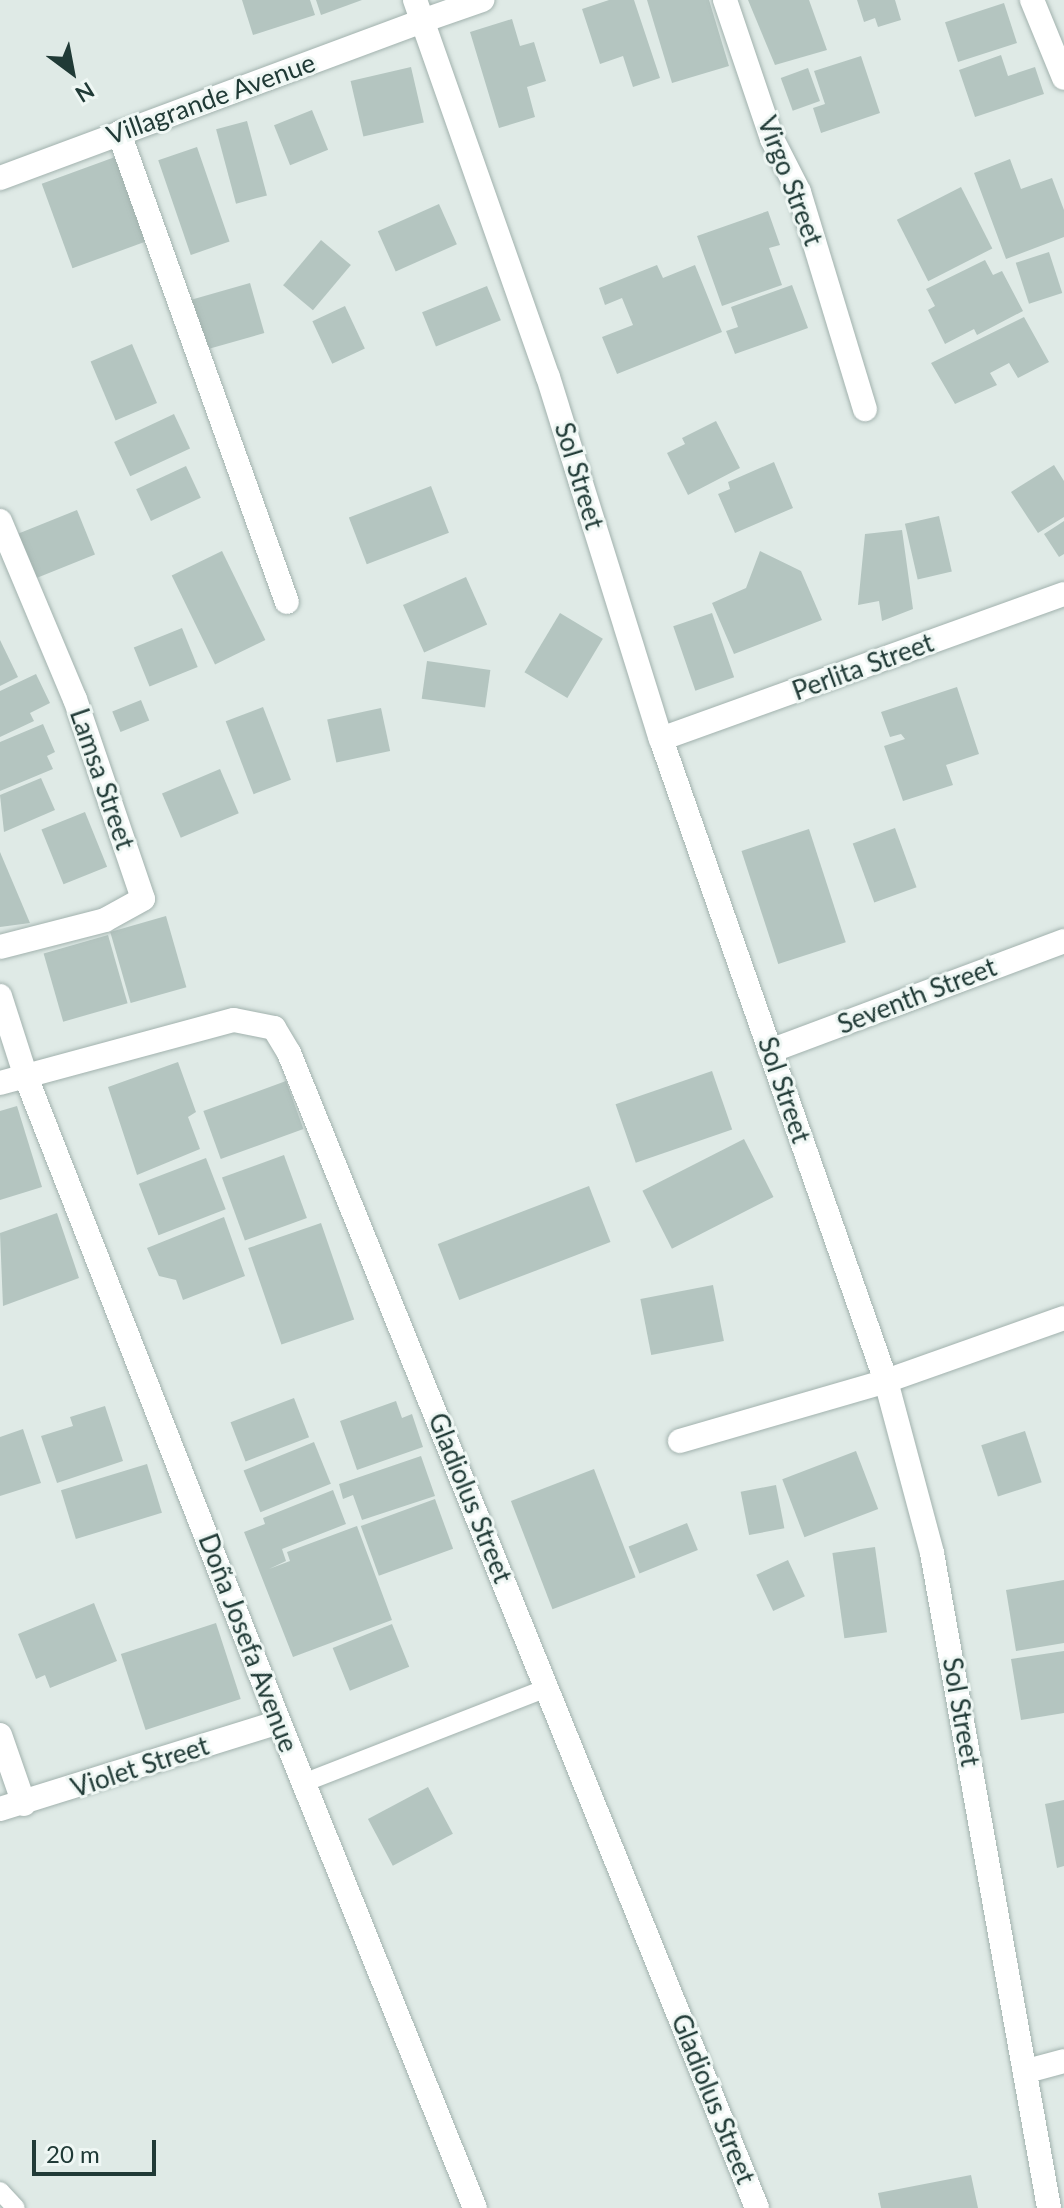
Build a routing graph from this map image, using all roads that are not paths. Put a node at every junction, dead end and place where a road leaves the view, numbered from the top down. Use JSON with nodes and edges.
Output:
{"nodes":[{"id":1,"x":482,"y":0,"type":"edge"},
{"id":2,"x":725,"y":0,"type":"edge"},
{"id":3,"x":1032,"y":0,"type":"edge"},
{"id":4,"x":418,"y":11,"type":"edge"},
{"id":5,"x":1064,"y":78,"type":"edge"},
{"id":6,"x":119,"y":133,"type":"junction"},
{"id":7,"x":0,"y":178,"type":"edge"},
{"id":8,"x":865,"y":409,"type":"dead end"},
{"id":9,"x":0,"y":521,"type":"edge"},
{"id":10,"x":1064,"y":594,"type":"edge"},
{"id":11,"x":287,"y":602,"type":"dead end"},
{"id":12,"x":661,"y":739,"type":"junction"},
{"id":13,"x":1064,"y":941,"type":"edge"},
{"id":14,"x":0,"y":947,"type":"edge"},
{"id":15,"x":0,"y":996,"type":"edge"},
{"id":16,"x":770,"y":1051,"type":"junction"},
{"id":17,"x":26,"y":1077,"type":"junction"},
{"id":18,"x":0,"y":1083,"type":"edge"},
{"id":19,"x":1064,"y":1318,"type":"edge"},
{"id":20,"x":886,"y":1381,"type":"junction"},
{"id":21,"x":680,"y":1441,"type":"dead end"},
{"id":22,"x":547,"y":1688,"type":"junction"},
{"id":23,"x":279,"y":1722,"type":"junction"},
{"id":24,"x":0,"y":1735,"type":"edge"},
{"id":25,"x":303,"y":1783,"type":"junction"},
{"id":26,"x":12,"y":1807,"type":"edge"},
{"id":27,"x":1064,"y":2061,"type":"edge"},
{"id":28,"x":1027,"y":2071,"type":"junction"},
{"id":29,"x":0,"y":2191,"type":"edge"},
{"id":30,"x":16,"y":2208,"type":"edge"},
{"id":31,"x":475,"y":2208,"type":"edge"},
{"id":32,"x":757,"y":2208,"type":"edge"},
{"id":33,"x":1049,"y":2208,"type":"edge"}],
"edges":[{"from":1,"to":4,"type":"street","name":"Villagrande Avenue"},
{"from":2,"to":8,"type":"street","name":"Virgo Street"},
{"from":3,"to":5,"type":"street"},
{"from":4,"to":6,"type":"street","name":"Villagrande Avenue"},
{"from":4,"to":12,"type":"street","name":"Sol Street"},
{"from":6,"to":7,"type":"street","name":"Villagrande Avenue"},
{"from":6,"to":11,"type":"street"},
{"from":9,"to":14,"type":"street","name":"Lamsa Street"},
{"from":10,"to":12,"type":"street","name":"Perlita Street"},
{"from":12,"to":16,"type":"street","name":"Sol Street"},
{"from":13,"to":16,"type":"street","name":"Seventh Street"},
{"from":15,"to":17,"type":"street","name":"Doña Josefa Avenue"},
{"from":16,"to":20,"type":"street","name":"Sol Street"},
{"from":17,"to":18,"type":"street"},
{"from":17,"to":22,"type":"street","name":"Gladiolus Street"},
{"from":17,"to":23,"type":"street","name":"Doña Josefa Avenue"},
{"from":19,"to":20,"type":"street"},
{"from":20,"to":21,"type":"street"},
{"from":20,"to":28,"type":"street","name":"Sol Street"},
{"from":22,"to":25,"type":"lane"},
{"from":22,"to":32,"type":"street","name":"Gladiolus Street"},
{"from":23,"to":25,"type":"street","name":"Doña Josefa Avenue"},
{"from":23,"to":26,"type":"street","name":"Violet Street"},
{"from":24,"to":26,"type":"street"},
{"from":25,"to":31,"type":"street","name":"Doña Josefa Avenue"},
{"from":27,"to":28,"type":"street"},
{"from":28,"to":33,"type":"street","name":"Sol Street"},
{"from":29,"to":30,"type":"lane"}]}
